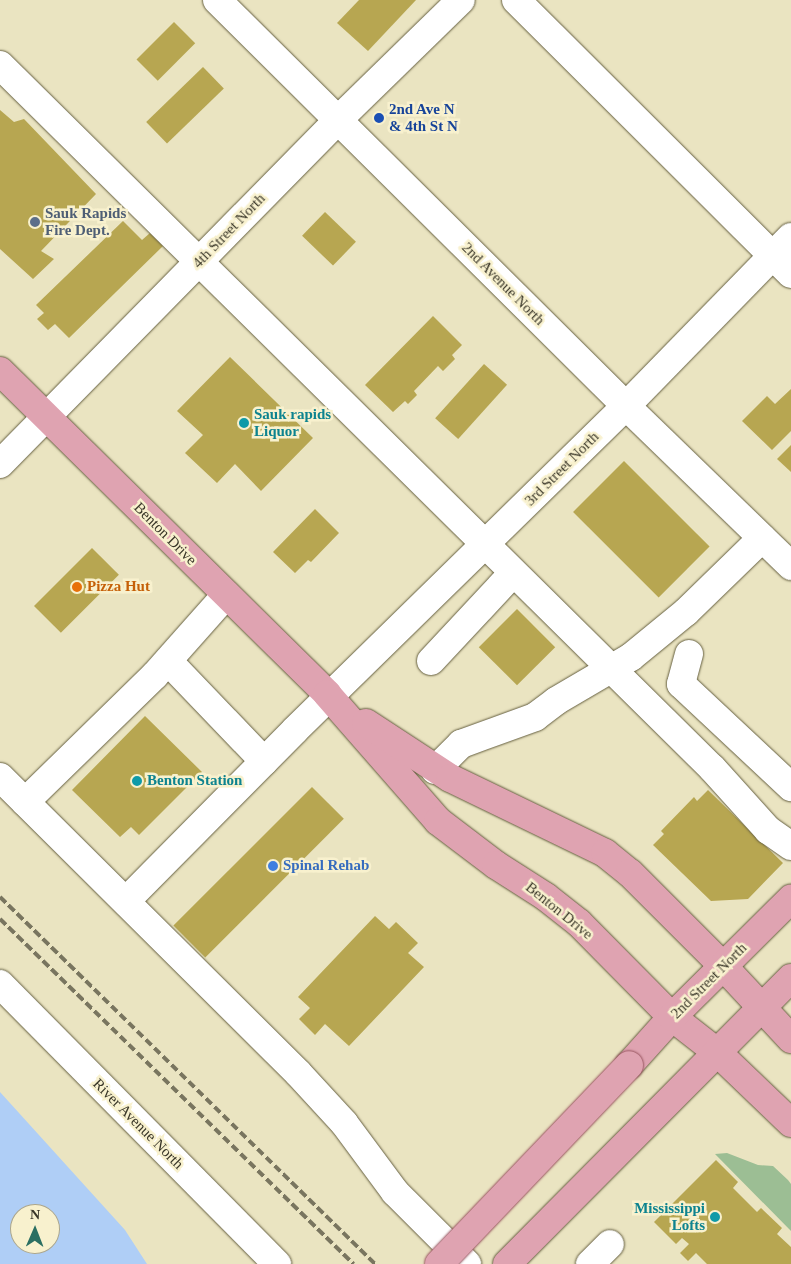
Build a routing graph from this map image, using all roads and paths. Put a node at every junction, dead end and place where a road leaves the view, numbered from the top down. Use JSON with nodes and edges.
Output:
{"nodes":[{"id":1,"x":217,"y":0,"type":"edge"},
{"id":2,"x":461,"y":0,"type":"edge"},
{"id":3,"x":516,"y":0,"type":"edge"},
{"id":4,"x":0,"y":65,"type":"edge"},
{"id":5,"x":339,"y":119,"type":"junction"},
{"id":6,"x":785,"y":255,"type":"edge"},
{"id":7,"x":199,"y":263,"type":"junction"},
{"id":8,"x":0,"y":371,"type":"edge"},
{"id":9,"x":626,"y":406,"type":"junction"},
{"id":10,"x":47,"y":417,"type":"junction"},
{"id":11,"x":0,"y":464,"type":"edge"},
{"id":12,"x":762,"y":538,"type":"junction"},
{"id":13,"x":485,"y":545,"type":"junction"},
{"id":14,"x":791,"y":566,"type":"edge"},
{"id":15,"x":513,"y":572,"type":"junction"},
{"id":16,"x":226,"y":595,"type":"junction"},
{"id":17,"x":689,"y":654,"type":"dead end"},
{"id":18,"x":168,"y":661,"type":"junction"},
{"id":19,"x":431,"y":661,"type":"dead end"},
{"id":20,"x":610,"y":668,"type":"junction"},
{"id":21,"x":330,"y":698,"type":"junction"},
{"id":22,"x":264,"y":761,"type":"junction"},
{"id":23,"x":435,"y":770,"type":"junction"},
{"id":24,"x":0,"y":777,"type":"edge"},
{"id":25,"x":791,"y":787,"type":"edge"},
{"id":26,"x":25,"y":802,"type":"junction"},
{"id":27,"x":791,"y":846,"type":"edge"},
{"id":28,"x":791,"y":899,"type":"edge"},
{"id":29,"x":126,"y":902,"type":"junction"},
{"id":30,"x":723,"y":966,"type":"junction"},
{"id":31,"x":791,"y":978,"type":"edge"},
{"id":32,"x":0,"y":984,"type":"edge"},
{"id":33,"x":761,"y":1008,"type":"junction"},
{"id":34,"x":672,"y":1017,"type":"junction"},
{"id":35,"x":791,"y":1039,"type":"edge"},
{"id":36,"x":718,"y":1053,"type":"junction"},
{"id":37,"x":791,"y":1123,"type":"edge"},
{"id":38,"x":610,"y":1244,"type":"dead end"},
{"id":39,"x":277,"y":1264,"type":"edge"},
{"id":40,"x":439,"y":1264,"type":"edge"},
{"id":41,"x":466,"y":1264,"type":"edge"},
{"id":42,"x":507,"y":1264,"type":"edge"},
{"id":43,"x":590,"y":1264,"type":"edge"}],
"edges":[{"from":1,"to":5,"type":"street","name":"2nd Avenue North"},
{"from":2,"to":5,"type":"street","name":"4th Street North"},
{"from":3,"to":6,"type":"street"},
{"from":4,"to":7,"type":"street"},
{"from":5,"to":7,"type":"street","name":"4th Street North"},
{"from":5,"to":9,"type":"street","name":"2nd Avenue North"},
{"from":6,"to":9,"type":"street","name":"3rd Street North"},
{"from":7,"to":10,"type":"street","name":"4th Street North"},
{"from":7,"to":13,"type":"street"},
{"from":8,"to":10,"type":"main road","name":"Benton Drive"},
{"from":9,"to":12,"type":"street","name":"2nd Avenue North"},
{"from":9,"to":13,"type":"street","name":"3rd Street North"},
{"from":10,"to":11,"type":"street","name":"4th Street North"},
{"from":10,"to":16,"type":"main road","name":"Benton Drive"},
{"from":12,"to":14,"type":"street","name":"2nd Avenue North"},
{"from":12,"to":20,"type":"street"},
{"from":13,"to":15,"type":"street"},
{"from":13,"to":21,"type":"street","name":"3rd Street North"},
{"from":15,"to":19,"type":"street"},
{"from":15,"to":20,"type":"street"},
{"from":16,"to":18,"type":"street"},
{"from":16,"to":21,"type":"main road","name":"Benton Drive"},
{"from":17,"to":25,"type":"street"},
{"from":18,"to":22,"type":"street"},
{"from":18,"to":26,"type":"street"},
{"from":20,"to":23,"type":"street"},
{"from":20,"to":27,"type":"street"},
{"from":21,"to":22,"type":"street","name":"3rd Street North"},
{"from":21,"to":23,"type":"main road","name":"Benton Drive"},
{"from":21,"to":34,"type":"main road","name":"Benton Drive"},
{"from":22,"to":29,"type":"street","name":"3rd Street North"},
{"from":23,"to":30,"type":"main road","name":"Benton Drive"},
{"from":24,"to":26,"type":"street"},
{"from":26,"to":29,"type":"street"},
{"from":28,"to":30,"type":"main road","name":"2nd Street North"},
{"from":29,"to":41,"type":"street"},
{"from":30,"to":33,"type":"main road","name":"Benton Drive"},
{"from":30,"to":34,"type":"main road","name":"2nd Street North"},
{"from":31,"to":33,"type":"main road"},
{"from":32,"to":39,"type":"street","name":"River Avenue North"},
{"from":33,"to":35,"type":"main road","name":"Benton Drive"},
{"from":33,"to":36,"type":"main road"},
{"from":34,"to":36,"type":"main road","name":"Benton Drive"},
{"from":34,"to":40,"type":"main road","name":"2nd Street North","bridge":true},
{"from":36,"to":37,"type":"main road","name":"Benton Drive"},
{"from":36,"to":42,"type":"main road"},
{"from":38,"to":43,"type":"street"}]}
